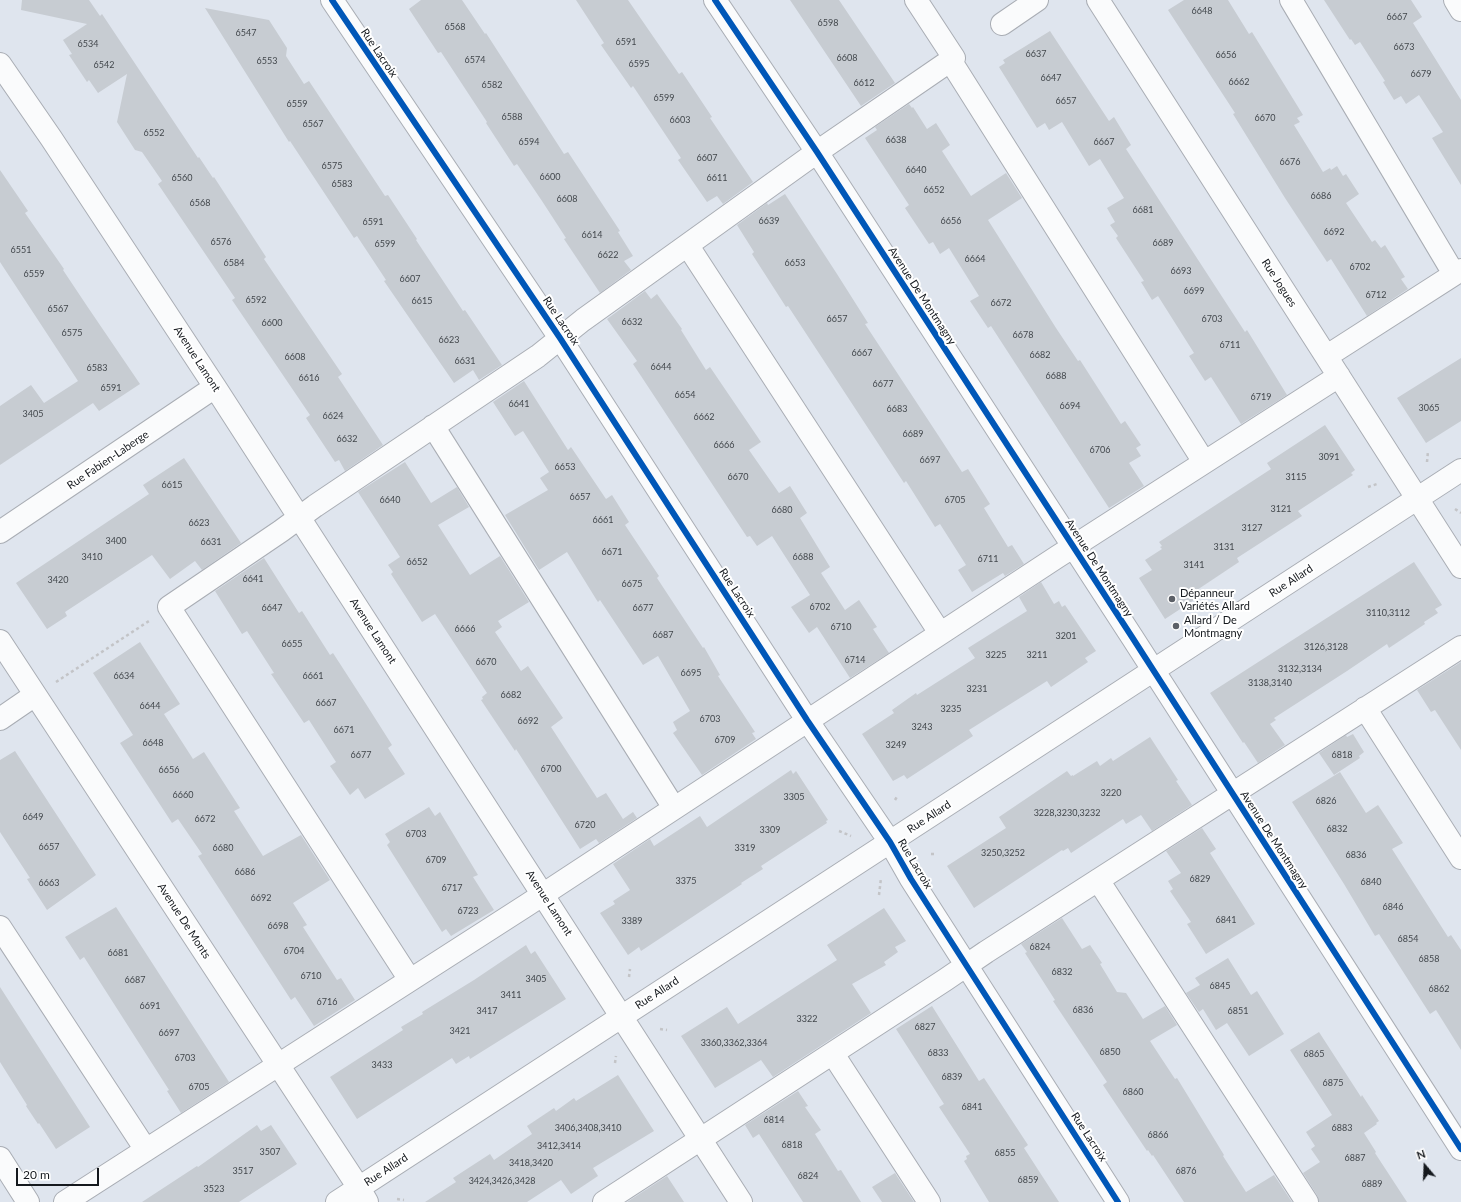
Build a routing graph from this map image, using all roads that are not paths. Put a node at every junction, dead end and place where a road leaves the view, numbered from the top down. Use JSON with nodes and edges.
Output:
{"nodes":[{"id":1,"x":332,"y":0,"type":"edge"},
{"id":2,"x":715,"y":0,"type":"edge"},
{"id":3,"x":916,"y":0,"type":"edge"},
{"id":4,"x":1037,"y":0,"type":"edge"},
{"id":5,"x":1098,"y":0,"type":"edge"},
{"id":6,"x":1291,"y":0,"type":"edge"},
{"id":7,"x":1455,"y":0,"type":"edge"},
{"id":8,"x":1461,"y":10,"type":"edge"},
{"id":9,"x":1002,"y":24,"type":"dead end"},
{"id":10,"x":950,"y":60,"type":"junction"},
{"id":11,"x":0,"y":64,"type":"edge"},
{"id":12,"x":817,"y":152,"type":"junction"},
{"id":13,"x":688,"y":246,"type":"junction"},
{"id":14,"x":1458,"y":272,"type":"edge"},
{"id":15,"x":560,"y":338,"type":"junction"},
{"id":16,"x":1326,"y":356,"type":"junction"},
{"id":17,"x":1339,"y":376,"type":"junction"},
{"id":18,"x":215,"y":387,"type":"junction"},
{"id":19,"x":433,"y":426,"type":"junction"},
{"id":20,"x":1204,"y":462,"type":"junction"},
{"id":21,"x":1461,"y":470,"type":"edge"},
{"id":22,"x":1418,"y":498,"type":"junction"},
{"id":23,"x":300,"y":517,"type":"junction"},
{"id":24,"x":0,"y":532,"type":"edge"},
{"id":25,"x":1073,"y":547,"type":"junction"},
{"id":26,"x":1461,"y":567,"type":"edge"},
{"id":27,"x":940,"y":633,"type":"junction"},
{"id":28,"x":0,"y":641,"type":"edge"},
{"id":29,"x":1461,"y":647,"type":"edge"},
{"id":30,"x":1153,"y":670,"type":"junction"},
{"id":31,"x":35,"y":695,"type":"junction"},
{"id":32,"x":1365,"y":708,"type":"junction"},
{"id":33,"x":0,"y":719,"type":"edge"},
{"id":34,"x":807,"y":720,"type":"junction"},
{"id":35,"x":1232,"y":793,"type":"junction"},
{"id":36,"x":674,"y":808,"type":"junction"},
{"id":37,"x":890,"y":842,"type":"junction"},
{"id":38,"x":1461,"y":858,"type":"edge"},
{"id":39,"x":1098,"y":880,"type":"junction"},
{"id":40,"x":543,"y":894,"type":"junction"},
{"id":41,"x":0,"y":927,"type":"edge"},
{"id":42,"x":967,"y":965,"type":"junction"},
{"id":43,"x":410,"y":980,"type":"junction"},
{"id":44,"x":622,"y":1017,"type":"junction"},
{"id":45,"x":833,"y":1054,"type":"junction"},
{"id":46,"x":278,"y":1065,"type":"junction"},
{"id":47,"x":701,"y":1138,"type":"junction"},
{"id":48,"x":1461,"y":1149,"type":"edge"},
{"id":49,"x":146,"y":1150,"type":"junction"},
{"id":50,"x":0,"y":1158,"type":"edge"},
{"id":51,"x":363,"y":1195,"type":"edge"},
{"id":52,"x":28,"y":1202,"type":"edge"},
{"id":53,"x":65,"y":1202,"type":"edge"},
{"id":54,"x":337,"y":1202,"type":"edge"},
{"id":55,"x":604,"y":1202,"type":"edge"},
{"id":56,"x":741,"y":1202,"type":"edge"},
{"id":57,"x":929,"y":1202,"type":"edge"},
{"id":58,"x":1118,"y":1202,"type":"edge"},
{"id":59,"x":1307,"y":1202,"type":"edge"}],
"edges":[{"from":1,"to":15,"type":"street","name":"Rue Lacroix"},
{"from":2,"to":12,"type":"street","name":"Avenue De Montmagny"},
{"from":3,"to":10,"type":"street"},
{"from":4,"to":9,"type":"street"},
{"from":5,"to":16,"type":"street","name":"Rue Jogues"},
{"from":6,"to":14,"type":"street"},
{"from":7,"to":8,"type":"street"},
{"from":10,"to":12,"type":"street"},
{"from":10,"to":20,"type":"street"},
{"from":11,"to":18,"type":"street","name":"Avenue Lamont"},
{"from":12,"to":13,"type":"street"},
{"from":12,"to":25,"type":"street","name":"Avenue De Montmagny"},
{"from":13,"to":15,"type":"street"},
{"from":13,"to":27,"type":"street"},
{"from":14,"to":16,"type":"street"},
{"from":15,"to":19,"type":"street"},
{"from":15,"to":34,"type":"street","name":"Rue Lacroix"},
{"from":16,"to":17,"type":"street","name":"Rue Jogues"},
{"from":17,"to":20,"type":"street"},
{"from":17,"to":22,"type":"street","name":"Rue Jogues"},
{"from":18,"to":23,"type":"street","name":"Avenue Lamont"},
{"from":18,"to":24,"type":"street","name":"Rue Fabien-Laberge"},
{"from":19,"to":23,"type":"street"},
{"from":19,"to":36,"type":"street"},
{"from":20,"to":25,"type":"street"},
{"from":21,"to":22,"type":"street","name":"Rue Allard"},
{"from":22,"to":26,"type":"street","name":"Rue Jogues"},
{"from":22,"to":30,"type":"street","name":"Rue Allard"},
{"from":23,"to":40,"type":"street","name":"Avenue Lamont"},
{"from":23,"to":43,"type":"street"},
{"from":25,"to":27,"type":"street"},
{"from":25,"to":30,"type":"street","name":"Avenue De Montmagny"},
{"from":27,"to":34,"type":"street"},
{"from":28,"to":31,"type":"street","name":"Avenue De Monts"},
{"from":29,"to":32,"type":"street"},
{"from":30,"to":35,"type":"street","name":"Avenue De Montmagny"},
{"from":30,"to":37,"type":"street","name":"Rue Allard"},
{"from":31,"to":33,"type":"street"},
{"from":31,"to":46,"type":"street","name":"Avenue De Monts"},
{"from":32,"to":35,"type":"street"},
{"from":32,"to":38,"type":"street"},
{"from":34,"to":36,"type":"street"},
{"from":34,"to":37,"type":"street","name":"Rue Lacroix"},
{"from":35,"to":39,"type":"street"},
{"from":35,"to":48,"type":"street","name":"Avenue De Montmagny"},
{"from":36,"to":40,"type":"street"},
{"from":37,"to":42,"type":"street","name":"Rue Lacroix"},
{"from":37,"to":44,"type":"street","name":"Rue Allard"},
{"from":39,"to":42,"type":"street"},
{"from":39,"to":59,"type":"street"},
{"from":40,"to":43,"type":"street"},
{"from":40,"to":44,"type":"street","name":"Avenue Lamont"},
{"from":41,"to":49,"type":"street"},
{"from":42,"to":45,"type":"street"},
{"from":42,"to":58,"type":"street","name":"Rue Lacroix"},
{"from":43,"to":46,"type":"street"},
{"from":44,"to":47,"type":"street","name":"Avenue Lamont"},
{"from":44,"to":51,"type":"street","name":"Rue Allard"},
{"from":45,"to":47,"type":"street"},
{"from":45,"to":57,"type":"street"},
{"from":46,"to":49,"type":"street"},
{"from":46,"to":51,"type":"street","name":"Avenue De Monts"},
{"from":47,"to":55,"type":"street"},
{"from":47,"to":56,"type":"street","name":"Avenue Lamont"},
{"from":49,"to":53,"type":"street"},
{"from":50,"to":52,"type":"street"},
{"from":51,"to":54,"type":"street","name":"Rue Allard"}]}
